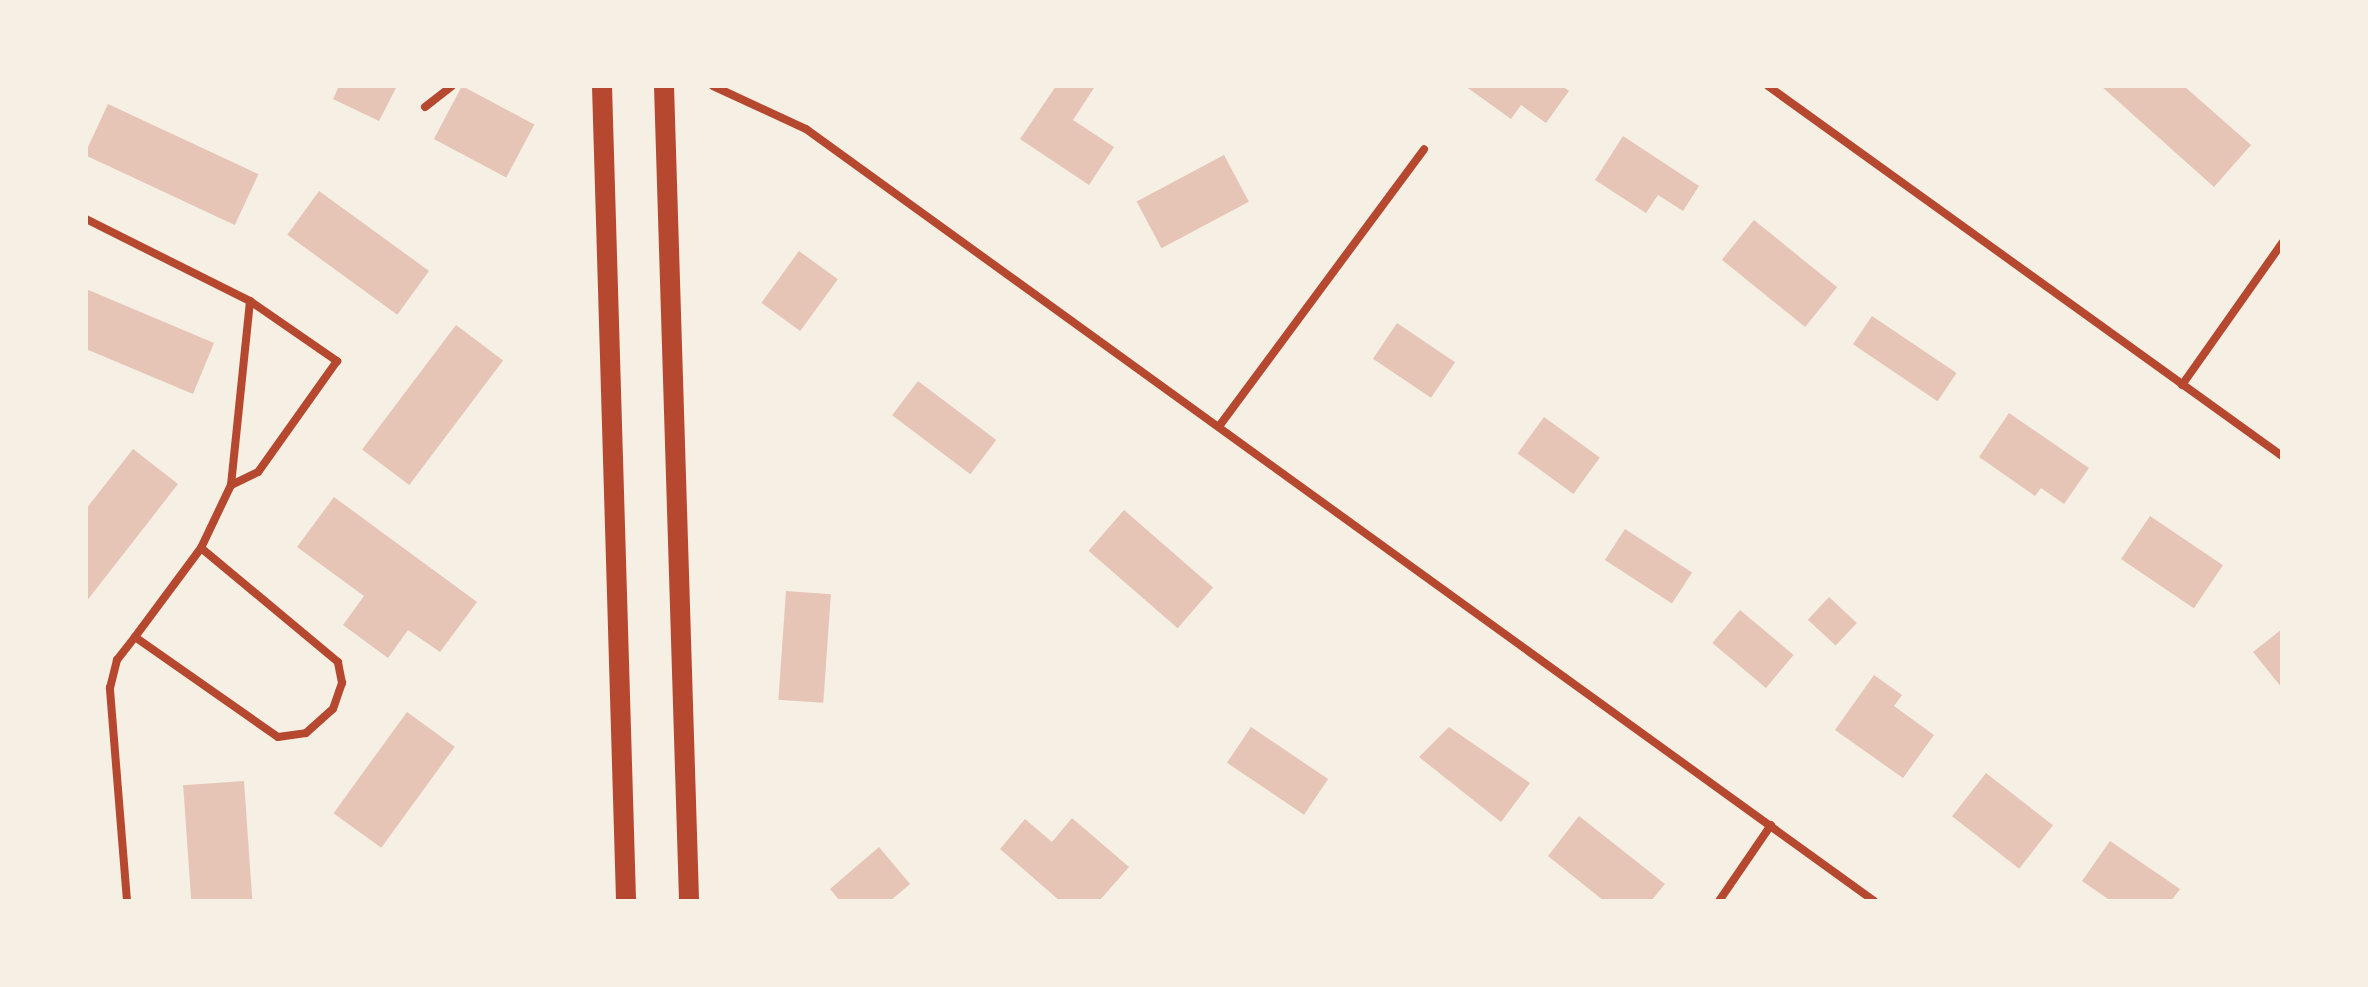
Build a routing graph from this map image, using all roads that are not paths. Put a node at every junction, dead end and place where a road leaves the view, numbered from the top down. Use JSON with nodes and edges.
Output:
{"nodes":[{"id":1,"x":452,"y":86,"type":"edge"},
{"id":2,"x":602,"y":86,"type":"edge"},
{"id":3,"x":664,"y":86,"type":"edge"},
{"id":4,"x":713,"y":86,"type":"edge"},
{"id":5,"x":1768,"y":86,"type":"edge"},
{"id":6,"x":425,"y":107,"type":"dead end"},
{"id":7,"x":1424,"y":149,"type":"dead end"},
{"id":8,"x":86,"y":219,"type":"edge"},
{"id":9,"x":2282,"y":243,"type":"edge"},
{"id":10,"x":250,"y":301,"type":"junction"},
{"id":11,"x":2182,"y":385,"type":"junction"},
{"id":12,"x":1220,"y":425,"type":"junction"},
{"id":13,"x":2282,"y":456,"type":"edge"},
{"id":14,"x":231,"y":485,"type":"junction"},
{"id":15,"x":201,"y":548,"type":"junction"},
{"id":16,"x":135,"y":637,"type":"junction"},
{"id":17,"x":1771,"y":825,"type":"junction"},
{"id":18,"x":127,"y":901,"type":"edge"},
{"id":19,"x":626,"y":901,"type":"edge"},
{"id":20,"x":689,"y":901,"type":"edge"},
{"id":21,"x":1719,"y":901,"type":"edge"},
{"id":22,"x":1874,"y":901,"type":"edge"}],
"edges":[{"from":1,"to":6,"type":"street"},
{"from":2,"to":19,"type":"main road"},
{"from":3,"to":20,"type":"main road"},
{"from":4,"to":12,"type":"street"},
{"from":5,"to":11,"type":"street"},
{"from":7,"to":12,"type":"street"},
{"from":8,"to":10,"type":"street"},
{"from":9,"to":11,"type":"street"},
{"from":10,"to":14,"type":"street"},
{"from":10,"to":14,"type":"street"},
{"from":11,"to":13,"type":"street"},
{"from":12,"to":17,"type":"street"},
{"from":14,"to":15,"type":"street"},
{"from":15,"to":16,"type":"street"},
{"from":15,"to":16,"type":"street"},
{"from":16,"to":18,"type":"street"},
{"from":17,"to":21,"type":"street"},
{"from":17,"to":22,"type":"street"}]}
